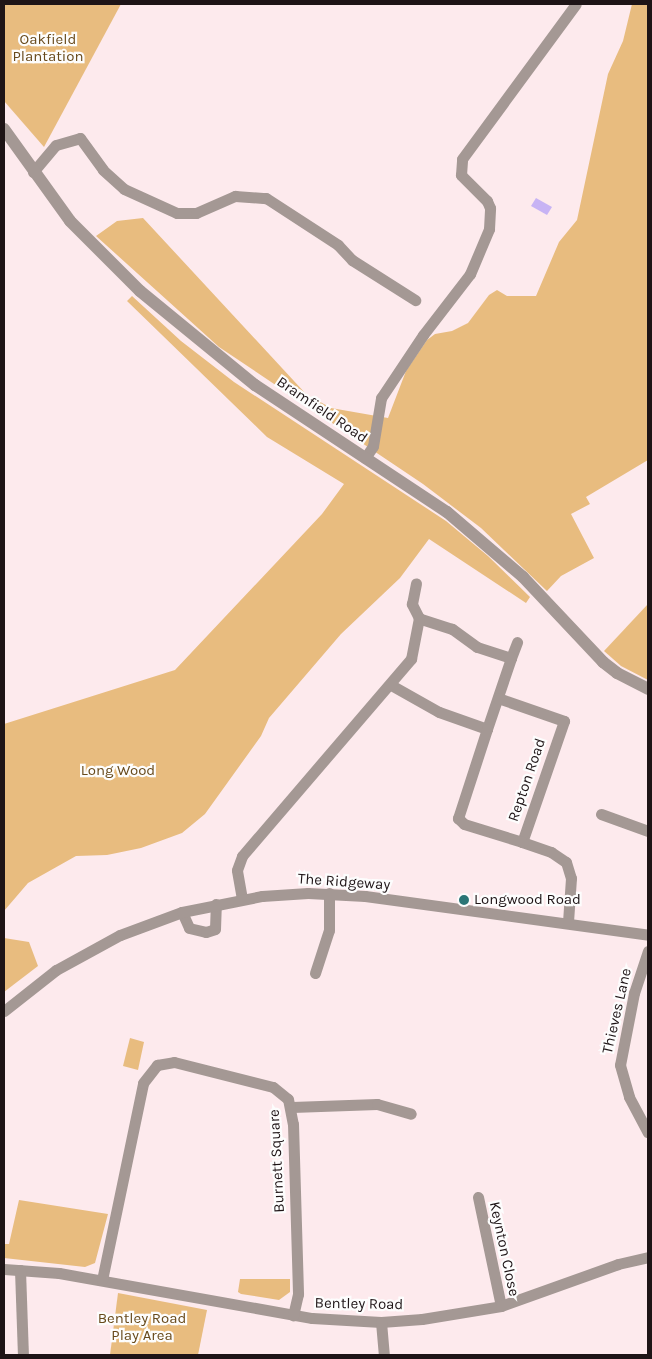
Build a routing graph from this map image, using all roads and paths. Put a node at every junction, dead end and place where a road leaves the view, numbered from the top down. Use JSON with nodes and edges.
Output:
{"nodes":[{"id":1,"x":576,"y":4,"type":"edge"},
{"id":2,"x":4,"y":129,"type":"edge"},
{"id":3,"x":33,"y":172,"type":"junction"},
{"id":4,"x":415,"y":300,"type":"dead end"},
{"id":5,"x":365,"y":458,"type":"junction"},
{"id":6,"x":416,"y":583,"type":"dead end"},
{"id":7,"x":419,"y":618,"type":"junction"},
{"id":8,"x":517,"y":642,"type":"dead end"},
{"id":9,"x":511,"y":658,"type":"junction"},
{"id":10,"x":391,"y":685,"type":"junction"},
{"id":11,"x":648,"y":689,"type":"edge"},
{"id":12,"x":498,"y":698,"type":"junction"},
{"id":13,"x":487,"y":728,"type":"junction"},
{"id":14,"x":601,"y":814,"type":"dead end"},
{"id":15,"x":648,"y":831,"type":"edge"},
{"id":16,"x":522,"y":842,"type":"junction"},
{"id":17,"x":329,"y":893,"type":"junction"},
{"id":18,"x":242,"y":899,"type":"junction"},
{"id":19,"x":216,"y":904,"type":"junction"},
{"id":20,"x":182,"y":912,"type":"junction"},
{"id":21,"x":568,"y":922,"type":"junction"},
{"id":22,"x":648,"y":935,"type":"edge"},
{"id":23,"x":648,"y":951,"type":"edge"},
{"id":24,"x":315,"y":972,"type":"dead end"},
{"id":25,"x":4,"y":1011,"type":"edge"},
{"id":26,"x":292,"y":1107,"type":"junction"},
{"id":27,"x":411,"y":1114,"type":"dead end"},
{"id":28,"x":648,"y":1132,"type":"edge"},
{"id":29,"x":478,"y":1197,"type":"dead end"},
{"id":30,"x":648,"y":1257,"type":"edge"},
{"id":31,"x":4,"y":1270,"type":"edge"},
{"id":32,"x":20,"y":1270,"type":"junction"},
{"id":33,"x":102,"y":1280,"type":"junction"},
{"id":34,"x":502,"y":1306,"type":"junction"},
{"id":35,"x":293,"y":1315,"type":"junction"},
{"id":36,"x":381,"y":1322,"type":"junction"},
{"id":37,"x":22,"y":1353,"type":"edge"},
{"id":38,"x":384,"y":1355,"type":"edge"}],
"edges":[{"from":1,"to":5,"type":"street"},
{"from":2,"to":3,"type":"street","name":"Bramfield Road"},
{"from":3,"to":4,"type":"street"},
{"from":3,"to":5,"type":"street","name":"Bramfield Road"},
{"from":5,"to":11,"type":"street","name":"Bramfield Road"},
{"from":6,"to":7,"type":"street"},
{"from":7,"to":9,"type":"street"},
{"from":7,"to":10,"type":"street"},
{"from":8,"to":9,"type":"street"},
{"from":9,"to":12,"type":"street"},
{"from":10,"to":13,"type":"street"},
{"from":10,"to":18,"type":"street"},
{"from":12,"to":13,"type":"street"},
{"from":12,"to":16,"type":"street","name":"Repton Road"},
{"from":13,"to":16,"type":"street"},
{"from":14,"to":15,"type":"street"},
{"from":16,"to":21,"type":"street","name":"Repton Road"},
{"from":17,"to":18,"type":"street","name":"The Ridgeway"},
{"from":17,"to":21,"type":"street","name":"The Ridgeway"},
{"from":17,"to":24,"type":"street"},
{"from":18,"to":19,"type":"street","name":"The Ridgeway"},
{"from":19,"to":20,"type":"street","name":"The Ridgeway"},
{"from":19,"to":20,"type":"street"},
{"from":20,"to":25,"type":"street","name":"The Ridgeway"},
{"from":21,"to":22,"type":"street","name":"The Ridgeway"},
{"from":23,"to":28,"type":"street","name":"Thieves Lane"},
{"from":26,"to":27,"type":"street"},
{"from":26,"to":33,"type":"street","name":"Burnett Square"},
{"from":26,"to":35,"type":"street","name":"Burnett Square"},
{"from":29,"to":34,"type":"street","name":"Keynton Close"},
{"from":30,"to":34,"type":"street","name":"Bentley Road"},
{"from":31,"to":32,"type":"street","name":"Bentley Road"},
{"from":32,"to":33,"type":"street","name":"Bentley Road"},
{"from":32,"to":37,"type":"street"},
{"from":33,"to":35,"type":"street","name":"Bentley Road"},
{"from":34,"to":36,"type":"street","name":"Bentley Road"},
{"from":35,"to":36,"type":"street","name":"Bentley Road"},
{"from":36,"to":38,"type":"street"}]}
